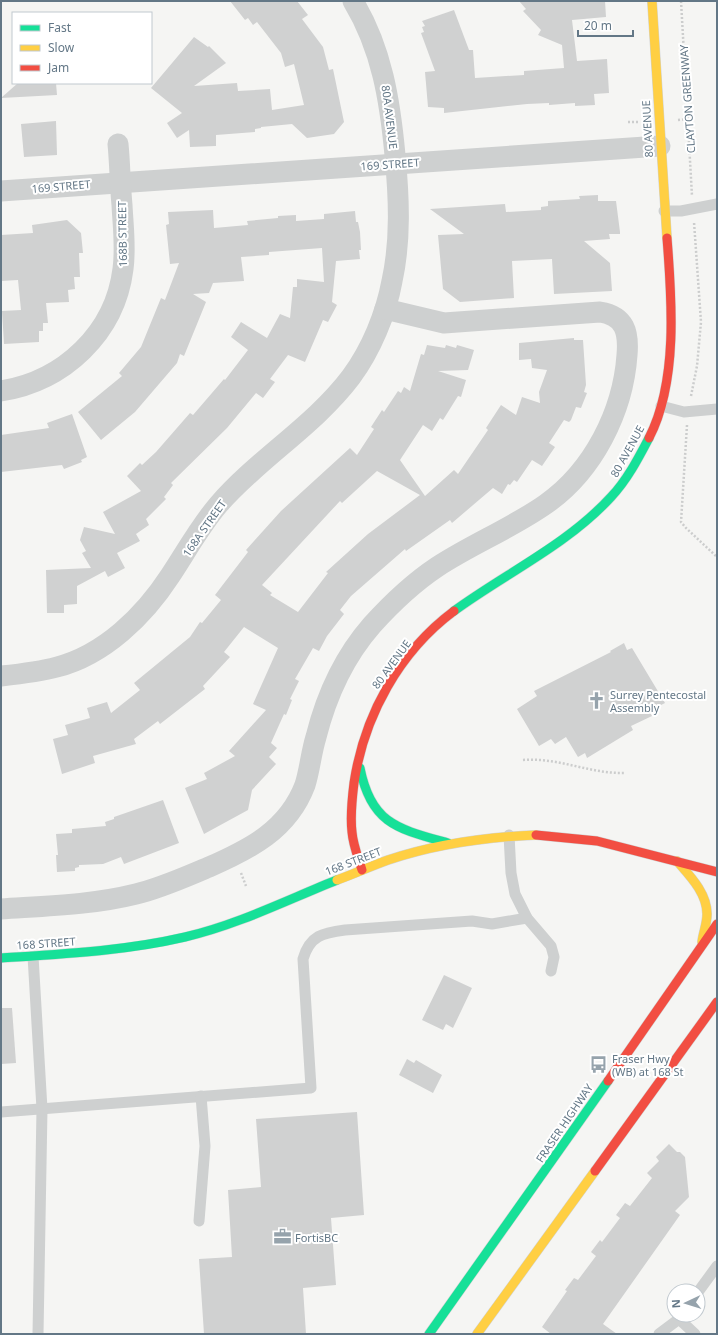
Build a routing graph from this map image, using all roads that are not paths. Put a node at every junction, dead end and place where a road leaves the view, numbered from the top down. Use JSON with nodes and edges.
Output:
{"nodes":[{"id":1,"x":353,"y":1,"type":"edge"},
{"id":2,"x":652,"y":1,"type":"edge"},
{"id":3,"x":118,"y":144,"type":"dead end"},
{"id":4,"x":660,"y":146,"type":"junction"},
{"id":5,"x":396,"y":164,"type":"junction"},
{"id":6,"x":121,"y":182,"type":"junction"},
{"id":7,"x":1,"y":191,"type":"edge"},
{"id":8,"x":717,"y":204,"type":"edge"},
{"id":9,"x":664,"y":210,"type":"junction"},
{"id":10,"x":385,"y":309,"type":"junction"},
{"id":11,"x":1,"y":391,"type":"edge"},
{"id":12,"x":662,"y":406,"type":"junction"},
{"id":13,"x":717,"y":409,"type":"edge"},
{"id":14,"x":1,"y":676,"type":"edge"},
{"id":15,"x":358,"y":757,"type":"junction"},
{"id":16,"x":510,"y":835,"type":"junction"},
{"id":17,"x":449,"y":844,"type":"junction"},
{"id":18,"x":677,"y":861,"type":"junction"},
{"id":19,"x":362,"y":870,"type":"junction"},
{"id":20,"x":717,"y":872,"type":"edge"},
{"id":21,"x":1,"y":909,"type":"edge"},
{"id":22,"x":528,"y":918,"type":"junction"},
{"id":23,"x":717,"y":924,"type":"edge"},
{"id":24,"x":701,"y":945,"type":"junction"},
{"id":25,"x":33,"y":956,"type":"junction"},
{"id":26,"x":1,"y":958,"type":"edge"},
{"id":27,"x":551,"y":971,"type":"dead end"},
{"id":28,"x":717,"y":1002,"type":"edge"},
{"id":29,"x":201,"y":1096,"type":"junction"},
{"id":30,"x":42,"y":1109,"type":"junction"},
{"id":31,"x":1,"y":1112,"type":"edge"},
{"id":32,"x":199,"y":1221,"type":"dead end"},
{"id":33,"x":717,"y":1266,"type":"edge"},
{"id":34,"x":705,"y":1283,"type":"edge"},
{"id":35,"x":673,"y":1323,"type":"edge"},
{"id":36,"x":686,"y":1323,"type":"edge"},
{"id":37,"x":38,"y":1334,"type":"edge"},
{"id":38,"x":429,"y":1334,"type":"edge"},
{"id":39,"x":477,"y":1334,"type":"edge"},
{"id":40,"x":659,"y":1334,"type":"edge"},
{"id":41,"x":696,"y":1334,"type":"edge"}],
"edges":[{"from":1,"to":5,"type":"street","name":"80A AVENUE"},
{"from":2,"to":4,"type":"main road","name":"80 AVENUE"},
{"from":3,"to":6,"type":"street"},
{"from":4,"to":5,"type":"street","name":"169 STREET"},
{"from":4,"to":9,"type":"main road","name":"80 AVENUE"},
{"from":5,"to":6,"type":"street","name":"169 STREET"},
{"from":5,"to":10,"type":"street","name":"80A AVENUE"},
{"from":6,"to":7,"type":"street","name":"169 STREET"},
{"from":6,"to":11,"type":"street","name":"168B STREET"},
{"from":8,"to":9,"type":"lane"},
{"from":9,"to":12,"type":"main road","name":"80 AVENUE"},
{"from":10,"to":14,"type":"street","name":"168A STREET"},
{"from":10,"to":21,"type":"street"},
{"from":12,"to":13,"type":"lane"},
{"from":12,"to":15,"type":"main road","name":"80 AVENUE"},
{"from":15,"to":17,"type":"main road"},
{"from":15,"to":19,"type":"main road","name":"80 AVENUE"},
{"from":16,"to":17,"type":"main road","name":"168 STREET"},
{"from":16,"to":18,"type":"main road","name":"168 STREET"},
{"from":16,"to":22,"type":"lane"},
{"from":17,"to":19,"type":"main road","name":"168 STREET"},
{"from":18,"to":20,"type":"main road","name":"168 STREET"},
{"from":18,"to":24,"type":"main road"},
{"from":19,"to":25,"type":"main road","name":"168 STREET"},
{"from":22,"to":27,"type":"lane"},
{"from":22,"to":29,"type":"lane"},
{"from":23,"to":24,"type":"main road","name":"FRASER HIGHWAY"},
{"from":24,"to":38,"type":"main road","name":"FRASER HIGHWAY"},
{"from":25,"to":26,"type":"main road","name":"168 STREET"},
{"from":25,"to":30,"type":"lane"},
{"from":28,"to":39,"type":"main road"},
{"from":29,"to":30,"type":"lane"},
{"from":29,"to":32,"type":"lane"},
{"from":30,"to":31,"type":"lane"},
{"from":30,"to":37,"type":"lane"},
{"from":33,"to":34,"type":"lane"},
{"from":35,"to":40,"type":"lane"},
{"from":36,"to":41,"type":"lane"}]}
